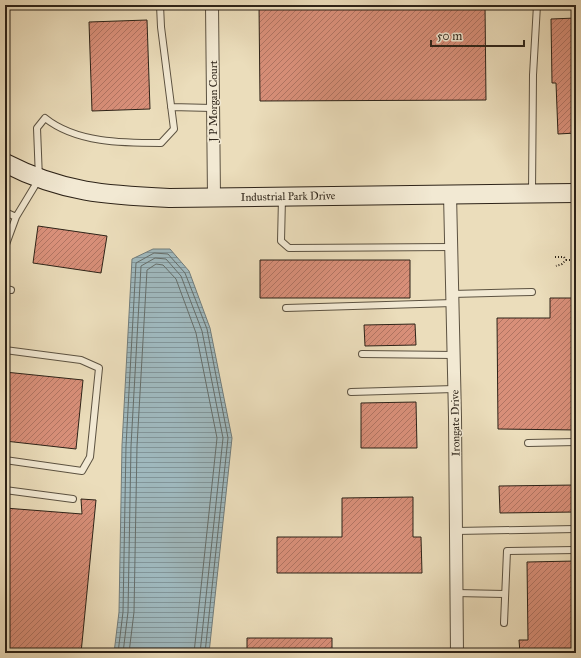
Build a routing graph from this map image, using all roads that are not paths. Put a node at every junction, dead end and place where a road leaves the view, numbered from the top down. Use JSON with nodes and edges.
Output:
{"nodes":[{"id":1,"x":160,"y":5,"type":"edge"},
{"id":2,"x":212,"y":5,"type":"edge"},
{"id":3,"x":537,"y":5,"type":"edge"},
{"id":4,"x":171,"y":107,"type":"junction"},
{"id":5,"x":212,"y":108,"type":"junction"},
{"id":6,"x":5,"y":163,"type":"edge"},
{"id":7,"x":39,"y":179,"type":"junction"},
{"id":8,"x":532,"y":193,"type":"junction"},
{"id":9,"x":576,"y":193,"type":"edge"},
{"id":10,"x":450,"y":194,"type":"junction"},
{"id":11,"x":282,"y":196,"type":"junction"},
{"id":12,"x":214,"y":198,"type":"junction"},
{"id":13,"x":5,"y":212,"type":"edge"},
{"id":14,"x":16,"y":217,"type":"junction"},
{"id":15,"x":5,"y":247,"type":"edge"},
{"id":16,"x":451,"y":247,"type":"junction"},
{"id":17,"x":532,"y":292,"type":"dead end"},
{"id":18,"x":452,"y":298,"type":"junction"},
{"id":19,"x":286,"y":308,"type":"dead end"},
{"id":20,"x":5,"y":350,"type":"edge"},
{"id":21,"x":362,"y":354,"type":"dead end"},
{"id":22,"x":454,"y":355,"type":"junction"},
{"id":23,"x":454,"y":389,"type":"junction"},
{"id":24,"x":351,"y":392,"type":"dead end"},
{"id":25,"x":576,"y":442,"type":"edge"},
{"id":26,"x":528,"y":443,"type":"dead end"},
{"id":27,"x":5,"y":460,"type":"edge"},
{"id":28,"x":5,"y":490,"type":"edge"},
{"id":29,"x":73,"y":500,"type":"dead end"},
{"id":30,"x":576,"y":529,"type":"edge"},
{"id":31,"x":456,"y":531,"type":"junction"},
{"id":32,"x":576,"y":550,"type":"edge"},
{"id":33,"x":456,"y":593,"type":"junction"},
{"id":34,"x":504,"y":594,"type":"junction"},
{"id":35,"x":504,"y":623,"type":"dead end"},
{"id":36,"x":457,"y":653,"type":"edge"}],
"edges":[{"from":1,"to":4,"type":"lane"},
{"from":2,"to":5,"type":"street","name":"J P Morgan Court"},
{"from":3,"to":8,"type":"lane"},
{"from":4,"to":5,"type":"lane"},
{"from":4,"to":7,"type":"lane"},
{"from":5,"to":12,"type":"street","name":"J P Morgan Court"},
{"from":6,"to":7,"type":"street","name":"Industrial Park Drive"},
{"from":7,"to":12,"type":"street","name":"Industrial Park Drive"},
{"from":7,"to":14,"type":"lane"},
{"from":8,"to":9,"type":"street","name":"Industrial Park Drive"},
{"from":8,"to":10,"type":"street","name":"Industrial Park Drive"},
{"from":10,"to":11,"type":"street","name":"Industrial Park Drive"},
{"from":10,"to":16,"type":"street","name":"Irongate Drive"},
{"from":11,"to":12,"type":"street","name":"Industrial Park Drive"},
{"from":11,"to":16,"type":"lane"},
{"from":13,"to":14,"type":"lane"},
{"from":14,"to":15,"type":"lane"},
{"from":16,"to":18,"type":"street","name":"Irongate Drive"},
{"from":17,"to":18,"type":"lane"},
{"from":18,"to":19,"type":"lane"},
{"from":18,"to":22,"type":"street","name":"Irongate Drive"},
{"from":20,"to":27,"type":"lane"},
{"from":21,"to":22,"type":"lane"},
{"from":22,"to":23,"type":"street","name":"Irongate Drive"},
{"from":23,"to":24,"type":"lane"},
{"from":23,"to":31,"type":"street","name":"Irongate Drive"},
{"from":25,"to":26,"type":"lane"},
{"from":28,"to":29,"type":"lane"},
{"from":30,"to":31,"type":"lane"},
{"from":31,"to":33,"type":"street","name":"Irongate Drive"},
{"from":32,"to":34,"type":"lane"},
{"from":33,"to":34,"type":"lane"},
{"from":33,"to":36,"type":"street","name":"Irongate Drive"},
{"from":34,"to":35,"type":"lane"}]}
